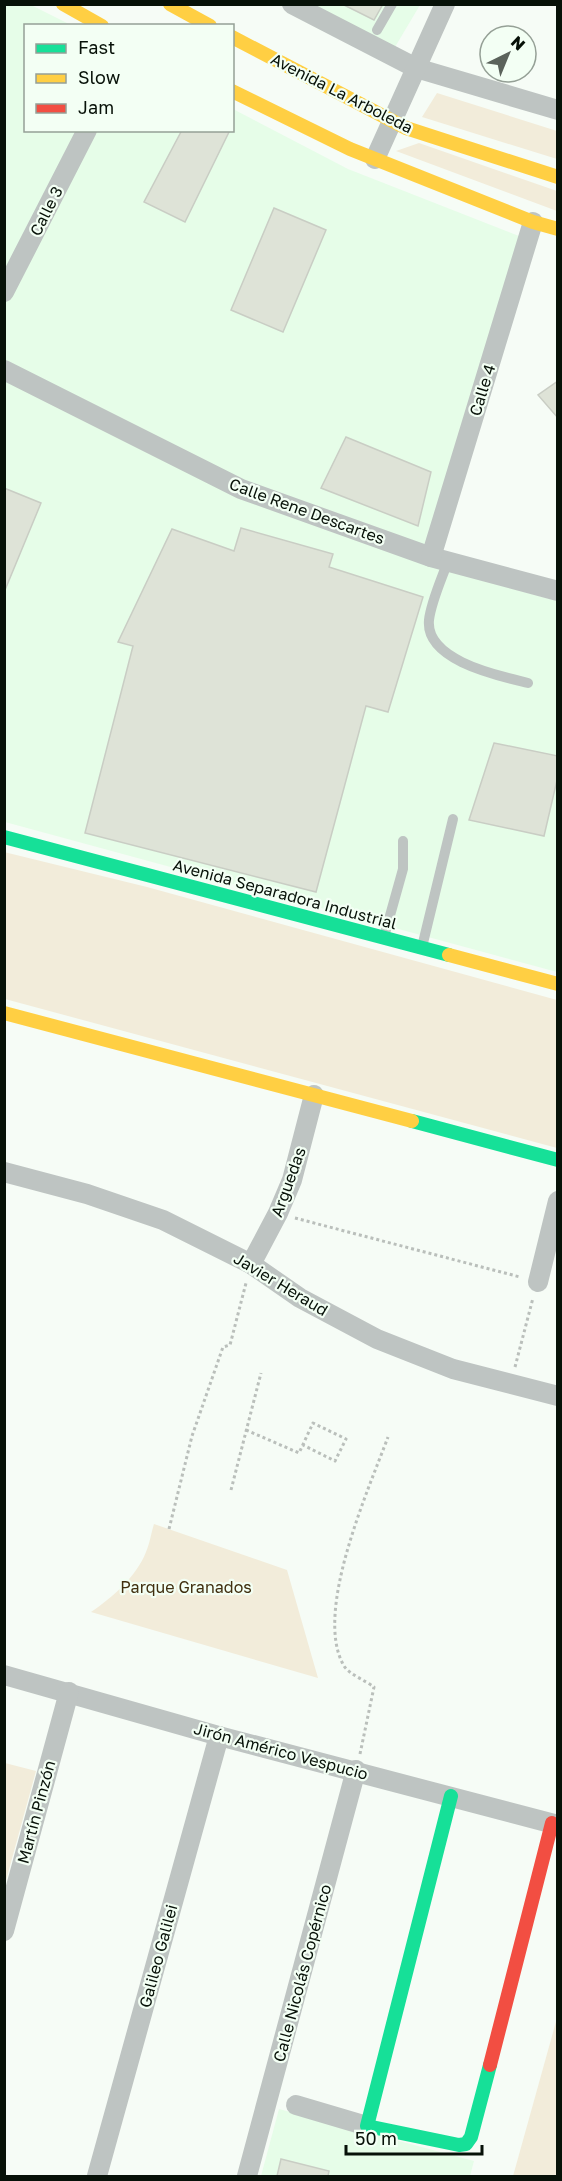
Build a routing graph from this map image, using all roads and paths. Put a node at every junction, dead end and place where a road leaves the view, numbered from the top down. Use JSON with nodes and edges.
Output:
{"nodes":[{"id":1,"x":63,"y":4,"type":"edge"},
{"id":2,"x":170,"y":4,"type":"edge"},
{"id":3,"x":292,"y":4,"type":"edge"},
{"id":4,"x":392,"y":4,"type":"edge"},
{"id":5,"x":445,"y":4,"type":"edge"},
{"id":6,"x":98,"y":24,"type":"edge"},
{"id":7,"x":206,"y":24,"type":"edge"},
{"id":8,"x":377,"y":30,"type":"dead end"},
{"id":9,"x":234,"y":38,"type":"edge"},
{"id":10,"x":416,"y":68,"type":"junction"},
{"id":11,"x":234,"y":92,"type":"edge"},
{"id":12,"x":558,"y":110,"type":"edge"},
{"id":13,"x":392,"y":121,"type":"junction"},
{"id":14,"x":86,"y":132,"type":"edge"},
{"id":15,"x":375,"y":159,"type":"junction"},
{"id":16,"x":558,"y":177,"type":"edge"},
{"id":17,"x":533,"y":222,"type":"junction"},
{"id":18,"x":558,"y":229,"type":"edge"},
{"id":19,"x":4,"y":292,"type":"edge"},
{"id":20,"x":4,"y":370,"type":"edge"},
{"id":21,"x":439,"y":559,"type":"junction"},
{"id":22,"x":558,"y":591,"type":"edge"},
{"id":23,"x":528,"y":683,"type":"dead end"},
{"id":24,"x":453,"y":819,"type":"dead end"},
{"id":25,"x":4,"y":837,"type":"edge"},
{"id":26,"x":403,"y":841,"type":"dead end"},
{"id":27,"x":384,"y":937,"type":"junction"},
{"id":28,"x":422,"y":947,"type":"junction"},
{"id":29,"x":558,"y":984,"type":"edge"},
{"id":30,"x":4,"y":1013,"type":"edge"},
{"id":31,"x":315,"y":1095,"type":"junction"},
{"id":32,"x":558,"y":1160,"type":"edge"},
{"id":33,"x":4,"y":1172,"type":"edge"},
{"id":34,"x":558,"y":1201,"type":"edge"},
{"id":35,"x":278,"y":1213,"type":"junction"},
{"id":36,"x":251,"y":1264,"type":"junction"},
{"id":37,"x":538,"y":1282,"type":"junction"},
{"id":38,"x":261,"y":1373,"type":"dead end"},
{"id":39,"x":510,"y":1384,"type":"junction"},
{"id":40,"x":558,"y":1396,"type":"edge"},
{"id":41,"x":246,"y":1430,"type":"junction"},
{"id":42,"x":388,"y":1437,"type":"dead end"},
{"id":43,"x":303,"y":1444,"type":"junction"},
{"id":44,"x":231,"y":1490,"type":"dead end"},
{"id":45,"x":169,"y":1529,"type":"dead end"},
{"id":46,"x":4,"y":1675,"type":"edge"},
{"id":47,"x":69,"y":1692,"type":"junction"},
{"id":48,"x":219,"y":1736,"type":"junction"},
{"id":49,"x":356,"y":1770,"type":"junction"},
{"id":50,"x":451,"y":1796,"type":"junction"},
{"id":51,"x":555,"y":1824,"type":"edge"},
{"id":52,"x":8,"y":1903,"type":"edge"},
{"id":53,"x":4,"y":1931,"type":"edge"},
{"id":54,"x":296,"y":2105,"type":"dead end"},
{"id":55,"x":367,"y":2126,"type":"junction"},
{"id":56,"x":97,"y":2176,"type":"edge"},
{"id":57,"x":247,"y":2176,"type":"edge"}],
"edges":[{"from":1,"to":6,"type":"street"},
{"from":2,"to":7,"type":"street"},
{"from":3,"to":10,"type":"street"},
{"from":4,"to":8,"type":"lane"},
{"from":5,"to":10,"type":"street"},
{"from":9,"to":13,"type":"street","name":"Avenida La Arboleda"},
{"from":10,"to":12,"type":"street"},
{"from":10,"to":13,"type":"street"},
{"from":11,"to":15,"type":"street"},
{"from":13,"to":15,"type":"street"},
{"from":13,"to":16,"type":"street","name":"Avenida La Arboleda"},
{"from":14,"to":19,"type":"street","name":"Calle 3"},
{"from":15,"to":17,"type":"street"},
{"from":17,"to":18,"type":"street"},
{"from":17,"to":21,"type":"street","name":"Calle 4"},
{"from":20,"to":21,"type":"street","name":"Calle Rene Descartes"},
{"from":21,"to":22,"type":"street","name":"Calle Rene Descartes"},
{"from":21,"to":23,"type":"lane"},
{"from":24,"to":28,"type":"lane"},
{"from":25,"to":27,"type":"street","name":"Avenida Separadora Industrial"},
{"from":26,"to":27,"type":"lane"},
{"from":27,"to":28,"type":"street","name":"Avenida Separadora Industrial"},
{"from":28,"to":29,"type":"street","name":"Avenida Separadora Industrial"},
{"from":30,"to":31,"type":"street"},
{"from":31,"to":32,"type":"street"},
{"from":31,"to":35,"type":"street","name":"Arguedas"},
{"from":33,"to":36,"type":"street","name":"Javier Heraud"},
{"from":34,"to":37,"type":"street"},
{"from":35,"to":36,"type":"street","name":"Arguedas"},
{"from":35,"to":37,"type":"path"},
{"from":36,"to":39,"type":"street","name":"Javier Heraud"},
{"from":36,"to":45,"type":"path"},
{"from":37,"to":39,"type":"path"},
{"from":38,"to":41,"type":"path"},
{"from":39,"to":40,"type":"street","name":"Javier Heraud"},
{"from":41,"to":43,"type":"path"},
{"from":41,"to":44,"type":"path"},
{"from":42,"to":49,"type":"path"},
{"from":43,"to":43,"type":"path"},
{"from":46,"to":47,"type":"street","name":"Jirón Américo Vespucio"},
{"from":47,"to":48,"type":"street","name":"Jirón Américo Vespucio"},
{"from":47,"to":52,"type":"street","name":"Martín Pinzón"},
{"from":48,"to":49,"type":"street","name":"Jirón Américo Vespucio"},
{"from":48,"to":56,"type":"street","name":"Galileo Galilei"},
{"from":49,"to":50,"type":"street","name":"Jirón Américo Vespucio"},
{"from":49,"to":57,"type":"street","name":"Calle Nicolás Copérnico"},
{"from":50,"to":51,"type":"street","name":"Jirón Américo Vespucio"},
{"from":50,"to":55,"type":"street"},
{"from":51,"to":55,"type":"street"},
{"from":52,"to":53,"type":"street","name":"Martín Pinzón"},
{"from":54,"to":55,"type":"street"}]}
